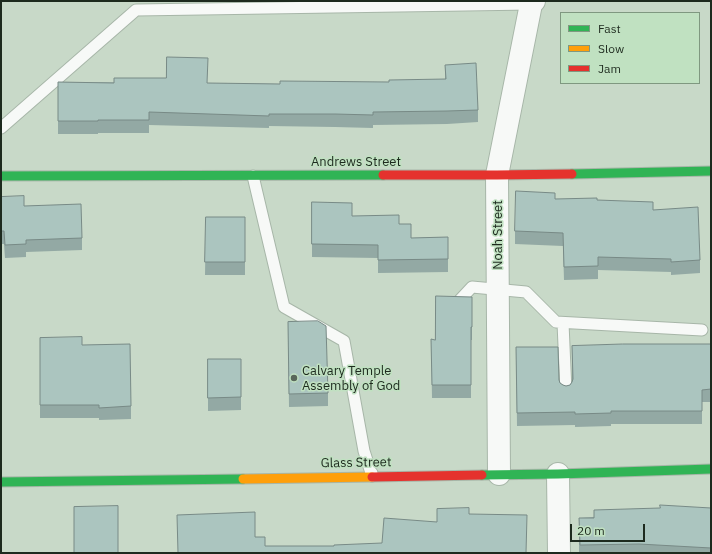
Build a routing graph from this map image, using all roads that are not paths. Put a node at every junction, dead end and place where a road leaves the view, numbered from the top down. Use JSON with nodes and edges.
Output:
{"nodes":[{"id":1,"x":533,"y":3,"type":"edge"},
{"id":2,"x":1,"y":128,"type":"edge"},
{"id":3,"x":711,"y":171,"type":"edge"},
{"id":4,"x":497,"y":175,"type":"junction"},
{"id":5,"x":1,"y":176,"type":"edge"},
{"id":6,"x":253,"y":176,"type":"junction"},
{"id":7,"x":498,"y":290,"type":"junction"},
{"id":8,"x":456,"y":303,"type":"edge"},
{"id":9,"x":563,"y":323,"type":"junction"},
{"id":10,"x":702,"y":330,"type":"dead end"},
{"id":11,"x":566,"y":392,"type":"edge"},
{"id":12,"x":711,"y":468,"type":"edge"},
{"id":13,"x":499,"y":474,"type":"junction"},
{"id":14,"x":558,"y":474,"type":"junction"},
{"id":15,"x":372,"y":475,"type":"junction"},
{"id":16,"x":1,"y":482,"type":"edge"},
{"id":17,"x":559,"y":553,"type":"edge"}],
"edges":[{"from":1,"to":2,"type":"lane"},
{"from":1,"to":4,"type":"street","name":"Noah Street"},
{"from":3,"to":4,"type":"main road","name":"Andrews Street"},
{"from":4,"to":6,"type":"main road","name":"Andrews Street"},
{"from":4,"to":7,"type":"street","name":"Noah Street"},
{"from":5,"to":6,"type":"main road","name":"Andrews Street"},
{"from":6,"to":15,"type":"lane"},
{"from":7,"to":8,"type":"lane"},
{"from":7,"to":9,"type":"lane"},
{"from":7,"to":13,"type":"street","name":"Noah Street"},
{"from":9,"to":10,"type":"lane"},
{"from":9,"to":11,"type":"lane"},
{"from":12,"to":14,"type":"main road","name":"Glass Street"},
{"from":13,"to":14,"type":"main road","name":"Glass Street"},
{"from":13,"to":15,"type":"main road","name":"Glass Street"},
{"from":14,"to":17,"type":"street"},
{"from":15,"to":16,"type":"main road","name":"Glass Street"}]}
